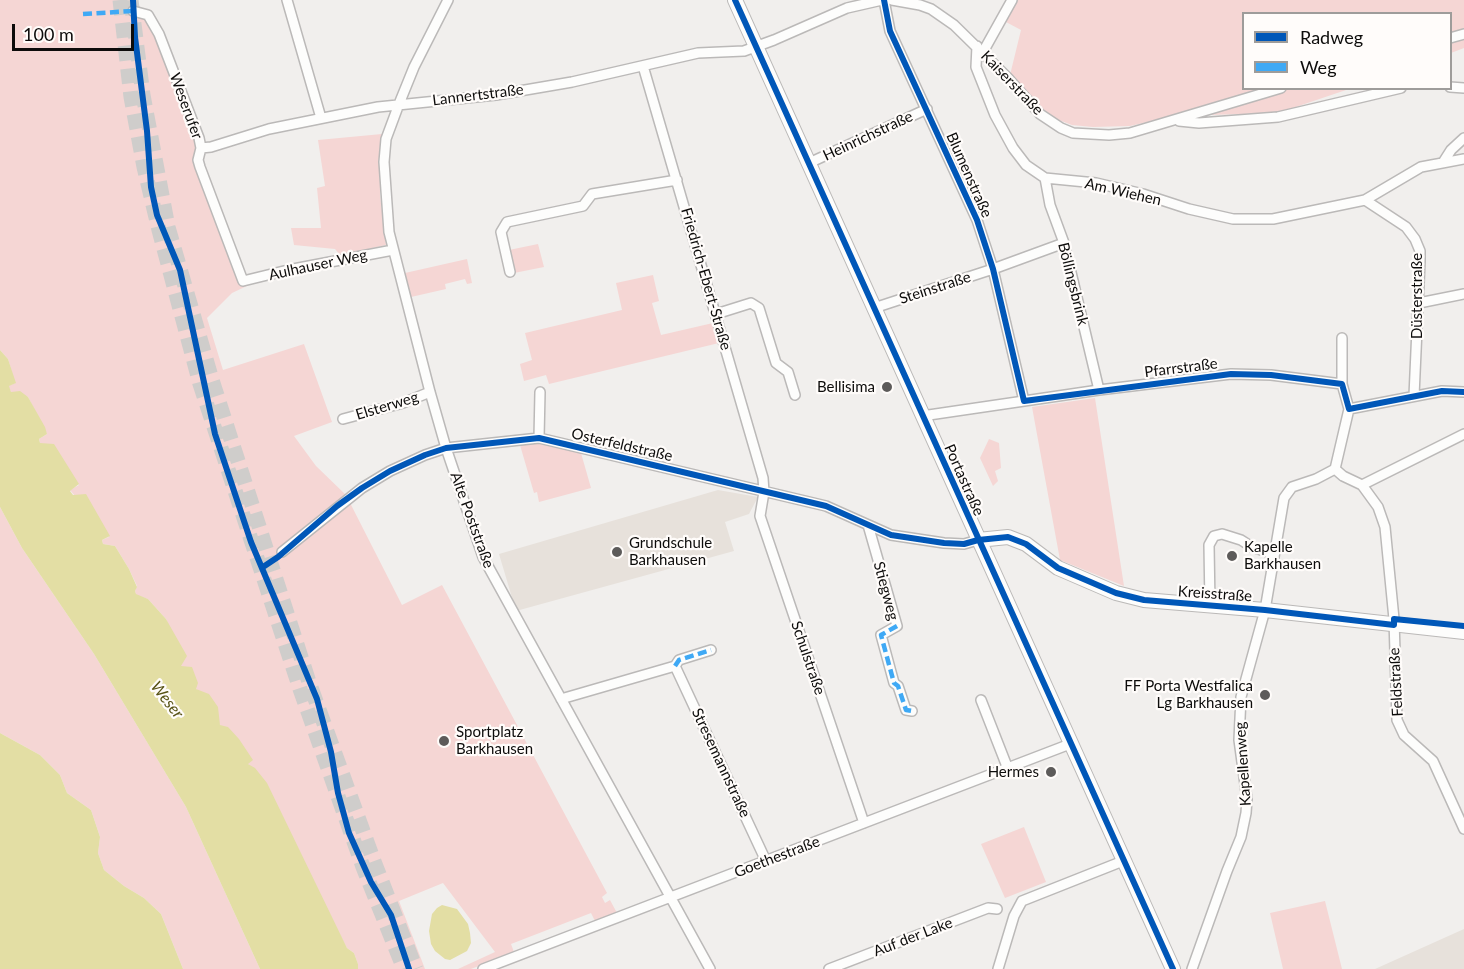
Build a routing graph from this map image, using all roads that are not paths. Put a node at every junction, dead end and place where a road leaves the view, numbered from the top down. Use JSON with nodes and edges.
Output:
{"nodes":[{"id":1,"x":287,"y":0,"type":"edge"},
{"id":2,"x":448,"y":0,"type":"edge"},
{"id":3,"x":735,"y":0,"type":"edge"},
{"id":4,"x":883,"y":0,"type":"edge"},
{"id":5,"x":892,"y":0,"type":"edge"},
{"id":6,"x":1012,"y":0,"type":"edge"},
{"id":7,"x":133,"y":11,"type":"dead end"},
{"id":8,"x":756,"y":47,"type":"junction"},
{"id":9,"x":980,"y":49,"type":"junction"},
{"id":10,"x":644,"y":66,"type":"junction"},
{"id":11,"x":1275,"y":90,"type":"edge"},
{"id":12,"x":1393,"y":90,"type":"edge"},
{"id":13,"x":399,"y":104,"type":"junction"},
{"id":14,"x":927,"y":109,"type":"junction"},
{"id":15,"x":321,"y":118,"type":"junction"},
{"id":16,"x":1174,"y":121,"type":"junction"},
{"id":17,"x":1464,"y":138,"type":"edge"},
{"id":18,"x":201,"y":148,"type":"junction"},
{"id":19,"x":1464,"y":159,"type":"edge"},
{"id":20,"x":1444,"y":161,"type":"junction"},
{"id":21,"x":809,"y":163,"type":"junction"},
{"id":22,"x":1045,"y":178,"type":"junction"},
{"id":23,"x":677,"y":180,"type":"junction"},
{"id":24,"x":1365,"y":200,"type":"junction"},
{"id":25,"x":1064,"y":243,"type":"junction"},
{"id":26,"x":393,"y":250,"type":"junction"},
{"id":27,"x":993,"y":269,"type":"junction"},
{"id":28,"x":510,"y":272,"type":"dead end"},
{"id":29,"x":243,"y":281,"type":"joint"},
{"id":30,"x":1464,"y":294,"type":"edge"},
{"id":31,"x":1419,"y":303,"type":"junction"},
{"id":32,"x":874,"y":308,"type":"junction"},
{"id":33,"x":716,"y":314,"type":"junction"},
{"id":34,"x":1342,"y":338,"type":"dead end"},
{"id":35,"x":1342,"y":384,"type":"junction"},
{"id":36,"x":1099,"y":390,"type":"junction"},
{"id":37,"x":430,"y":392,"type":"junction"},
{"id":38,"x":540,"y":392,"type":"dead end"},
{"id":39,"x":1464,"y":392,"type":"edge"},
{"id":40,"x":795,"y":395,"type":"dead end"},
{"id":41,"x":1414,"y":396,"type":"junction"},
{"id":42,"x":1024,"y":401,"type":"junction"},
{"id":43,"x":1349,"y":409,"type":"junction"},
{"id":44,"x":922,"y":416,"type":"junction"},
{"id":45,"x":343,"y":419,"type":"dead end"},
{"id":46,"x":1464,"y":434,"type":"edge"},
{"id":47,"x":539,"y":438,"type":"junction"},
{"id":48,"x":446,"y":448,"type":"junction"},
{"id":49,"x":1335,"y":469,"type":"junction"},
{"id":50,"x":1362,"y":485,"type":"junction"},
{"id":51,"x":764,"y":492,"type":"junction"},
{"id":52,"x":868,"y":525,"type":"junction"},
{"id":53,"x":978,"y":540,"type":"junction"},
{"id":54,"x":282,"y":552,"type":"dead end"},
{"id":55,"x":1274,"y":554,"type":"junction"},
{"id":56,"x":1210,"y":606,"type":"junction"},
{"id":57,"x":1265,"y":610,"type":"junction"},
{"id":58,"x":1394,"y":625,"type":"junction"},
{"id":59,"x":1464,"y":632,"type":"edge"},
{"id":60,"x":711,"y":650,"type":"dead end"},
{"id":61,"x":675,"y":666,"type":"junction"},
{"id":62,"x":561,"y":699,"type":"junction"},
{"id":63,"x":981,"y":700,"type":"dead end"},
{"id":64,"x":912,"y":711,"type":"dead end"},
{"id":65,"x":1070,"y":744,"type":"junction"},
{"id":66,"x":1008,"y":769,"type":"junction"},
{"id":67,"x":864,"y":823,"type":"junction"},
{"id":68,"x":1464,"y":829,"type":"edge"},
{"id":69,"x":766,"y":861,"type":"junction"},
{"id":70,"x":1123,"y":861,"type":"junction"},
{"id":71,"x":670,"y":898,"type":"junction"},
{"id":72,"x":997,"y":909,"type":"dead end"},
{"id":73,"x":706,"y":968,"type":"edge"},
{"id":74,"x":483,"y":969,"type":"edge"},
{"id":75,"x":829,"y":969,"type":"edge"},
{"id":76,"x":998,"y":969,"type":"edge"},
{"id":77,"x":1173,"y":969,"type":"edge"},
{"id":78,"x":1192,"y":969,"type":"edge"}],
"edges":[{"from":1,"to":15,"type":"street"},
{"from":2,"to":13,"type":"street","name":"Alte Poststraße"},
{"from":3,"to":8,"type":"main road","name":"Portastraße"},
{"from":4,"to":8,"type":"street"},
{"from":4,"to":14,"type":"street","name":"Blumenstraße"},
{"from":5,"to":9,"type":"street","name":"Kaiserstraße"},
{"from":6,"to":9,"type":"street"},
{"from":7,"to":18,"type":"street","name":"Weserufer"},
{"from":8,"to":10,"type":"street","name":"Lannertstraße"},
{"from":8,"to":21,"type":"main road","name":"Portastraße"},
{"from":9,"to":16,"type":"street","name":"Kaiserstraße"},
{"from":9,"to":22,"type":"street"},
{"from":10,"to":13,"type":"street","name":"Lannertstraße"},
{"from":10,"to":23,"type":"street","name":"Friedrich-Ebert-Straße"},
{"from":11,"to":16,"type":"street","name":"Kaiserstraße"},
{"from":12,"to":16,"type":"street"},
{"from":13,"to":15,"type":"street","name":"Lannertstraße"},
{"from":13,"to":26,"type":"street","name":"Alte Poststraße"},
{"from":14,"to":21,"type":"street","name":"Heinrichstraße"},
{"from":14,"to":27,"type":"street","name":"Blumenstraße"},
{"from":15,"to":18,"type":"street","name":"Lannertstraße"},
{"from":17,"to":20,"type":"street"},
{"from":18,"to":29,"type":"street","name":"Weserufer"},
{"from":19,"to":20,"type":"street"},
{"from":20,"to":24,"type":"street"},
{"from":21,"to":32,"type":"main road","name":"Portastraße"},
{"from":22,"to":24,"type":"street","name":"Am Wiehen"},
{"from":22,"to":25,"type":"street","name":"Böllingsbrink"},
{"from":23,"to":28,"type":"street"},
{"from":23,"to":33,"type":"street","name":"Friedrich-Ebert-Straße"},
{"from":24,"to":31,"type":"street","name":"Düsterstraße"},
{"from":25,"to":27,"type":"street","name":"Steinstraße"},
{"from":25,"to":36,"type":"street","name":"Böllingsbrink"},
{"from":26,"to":29,"type":"street","name":"Aulhauser Weg"},
{"from":26,"to":37,"type":"street","name":"Alte Poststraße"},
{"from":27,"to":32,"type":"street","name":"Steinstraße"},
{"from":27,"to":42,"type":"street","name":"Blumenstraße"},
{"from":30,"to":31,"type":"street"},
{"from":31,"to":41,"type":"street","name":"Düsterstraße"},
{"from":32,"to":44,"type":"main road","name":"Portastraße"},
{"from":33,"to":40,"type":"street"},
{"from":33,"to":51,"type":"street","name":"Friedrich-Ebert-Straße"},
{"from":34,"to":35,"type":"street"},
{"from":35,"to":36,"type":"street","name":"Pfarrstraße"},
{"from":35,"to":43,"type":"street"},
{"from":36,"to":42,"type":"street","name":"Pfarrstraße"},
{"from":37,"to":45,"type":"street","name":"Elsterweg"},
{"from":37,"to":48,"type":"street","name":"Alte Poststraße"},
{"from":38,"to":47,"type":"street"},
{"from":39,"to":41,"type":"street"},
{"from":41,"to":43,"type":"street"},
{"from":42,"to":44,"type":"street","name":"Pfarrstraße"},
{"from":43,"to":49,"type":"street"},
{"from":44,"to":53,"type":"main road","name":"Portastraße"},
{"from":46,"to":50,"type":"street"},
{"from":47,"to":48,"type":"street","name":"Osterfeldstraße"},
{"from":47,"to":51,"type":"street","name":"Osterfeldstraße"},
{"from":48,"to":54,"type":"street","name":"Osterfeldstraße"},
{"from":48,"to":62,"type":"street","name":"Alte Poststraße"},
{"from":49,"to":50,"type":"street"},
{"from":49,"to":55,"type":"street","name":"Kapellenweg"},
{"from":50,"to":58,"type":"street","name":"Feldstraße"},
{"from":51,"to":52,"type":"street","name":"Osterfeldstraße"},
{"from":51,"to":67,"type":"street","name":"Schulstraße"},
{"from":52,"to":53,"type":"street","name":"Osterfeldstraße"},
{"from":52,"to":64,"type":"street","name":"Stiegweg"},
{"from":53,"to":56,"type":"main road","name":"Kreisstraße"},
{"from":53,"to":65,"type":"main road","name":"Portastraße"},
{"from":55,"to":56,"type":"street"},
{"from":55,"to":57,"type":"street","name":"Kapellenweg"},
{"from":56,"to":57,"type":"main road","name":"Kreisstraße"},
{"from":57,"to":58,"type":"main road","name":"Kreisstraße"},
{"from":57,"to":78,"type":"street","name":"Kapellenweg"},
{"from":58,"to":59,"type":"main road","name":"Kreisstraße"},
{"from":58,"to":68,"type":"street","name":"Feldstraße"},
{"from":60,"to":61,"type":"street"},
{"from":61,"to":62,"type":"street"},
{"from":61,"to":69,"type":"street","name":"Stresemannstraße"},
{"from":62,"to":71,"type":"street","name":"Alte Poststraße"},
{"from":63,"to":66,"type":"street"},
{"from":65,"to":66,"type":"street","name":"Goethestraße"},
{"from":65,"to":70,"type":"main road","name":"Portastraße"},
{"from":66,"to":67,"type":"street","name":"Goethestraße"},
{"from":67,"to":69,"type":"street","name":"Goethestraße"},
{"from":69,"to":71,"type":"street","name":"Goethestraße"},
{"from":70,"to":76,"type":"street"},
{"from":70,"to":77,"type":"main road","name":"Portastraße"},
{"from":71,"to":73,"type":"street","name":"Alte Poststraße"},
{"from":71,"to":74,"type":"street","name":"Goethestraße"},
{"from":72,"to":75,"type":"street","name":"Auf der Lake"}]}
